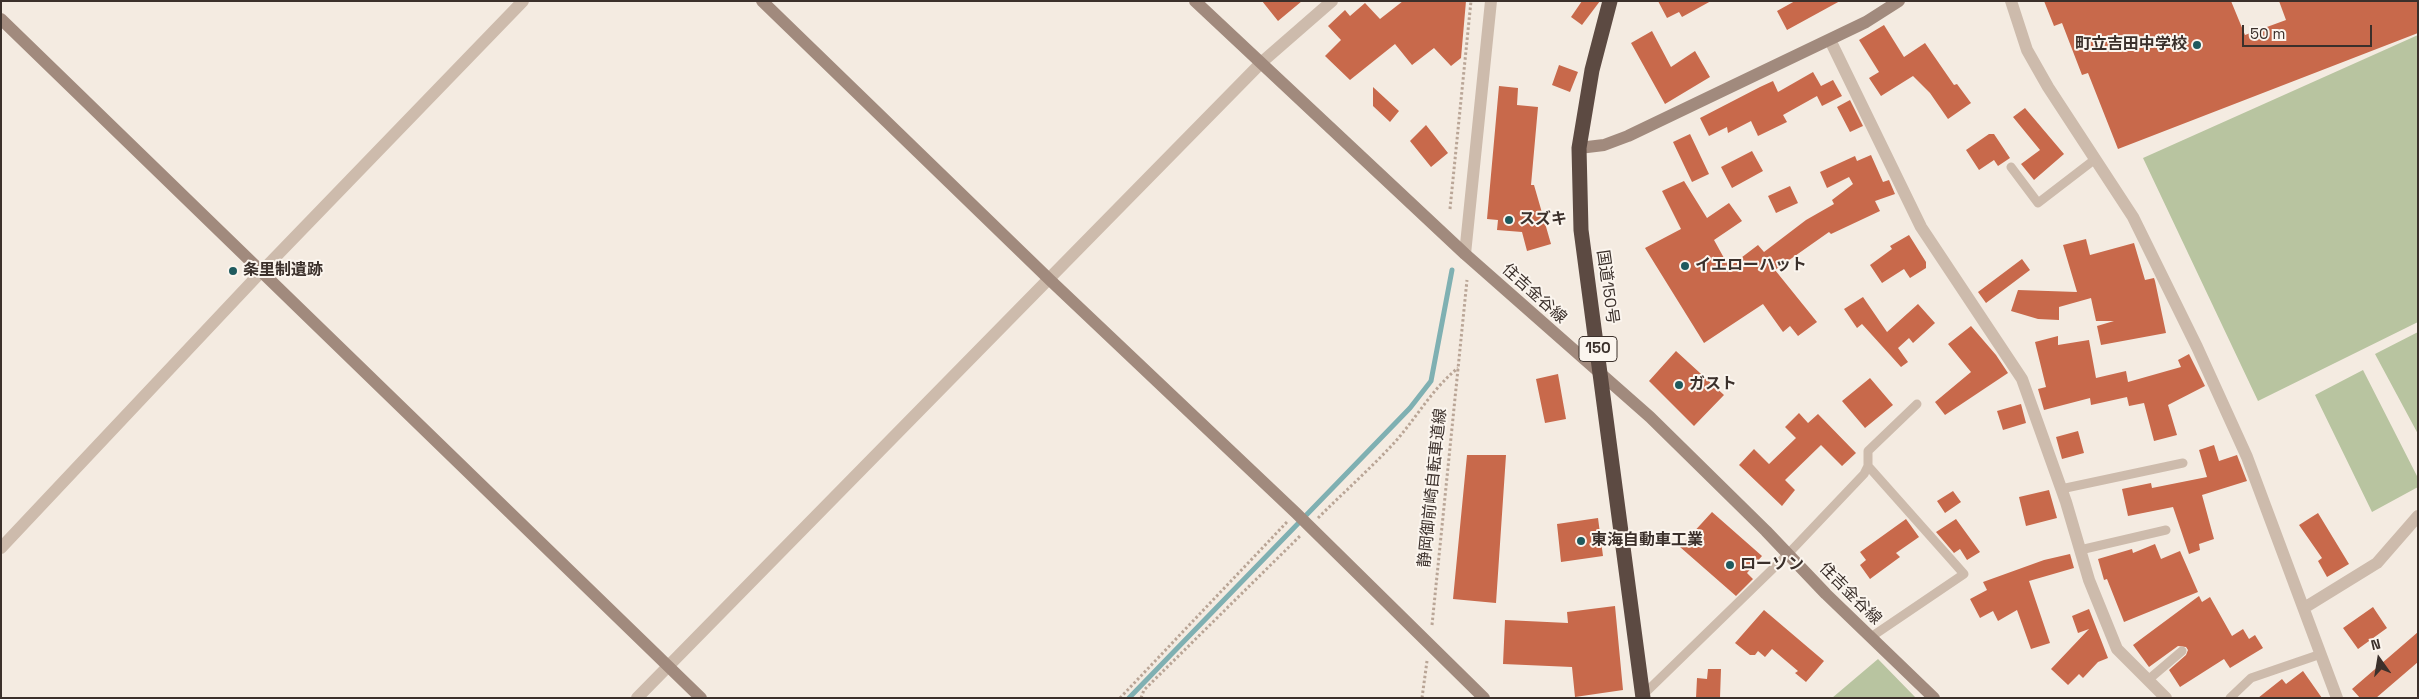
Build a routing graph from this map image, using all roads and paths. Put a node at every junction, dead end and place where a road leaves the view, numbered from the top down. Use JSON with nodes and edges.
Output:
{"nodes":[{"id":1,"x":523,"y":1,"type":"edge"},
{"id":2,"x":762,"y":1,"type":"edge"},
{"id":3,"x":1195,"y":1,"type":"edge"},
{"id":4,"x":1332,"y":1,"type":"edge"},
{"id":5,"x":1471,"y":1,"type":"edge"},
{"id":6,"x":1491,"y":1,"type":"edge"},
{"id":7,"x":1610,"y":1,"type":"edge"},
{"id":8,"x":1899,"y":1,"type":"edge"},
{"id":9,"x":2011,"y":1,"type":"edge"},
{"id":10,"x":1,"y":19,"type":"edge"},
{"id":11,"x":1830,"y":40,"type":"junction"},
{"id":12,"x":1262,"y":62,"type":"junction"},
{"id":13,"x":1579,"y":148,"type":"junction"},
{"id":14,"x":2094,"y":160,"type":"junction"},
{"id":15,"x":2011,"y":167,"type":"dead end"},
{"id":16,"x":1450,"y":209,"type":"dead end"},
{"id":17,"x":1465,"y":254,"type":"junction"},
{"id":18,"x":261,"y":272,"type":"junction"},
{"id":19,"x":1050,"y":280,"type":"junction"},
{"id":20,"x":1467,"y":280,"type":"dead end"},
{"id":21,"x":1602,"y":376,"type":"junction"},
{"id":22,"x":1917,"y":404,"type":"dead end"},
{"id":23,"x":2183,"y":463,"type":"dead end"},
{"id":24,"x":1868,"y":466,"type":"junction"},
{"id":25,"x":2061,"y":489,"type":"junction"},
{"id":26,"x":1296,"y":513,"type":"junction"},
{"id":27,"x":2418,"y":516,"type":"edge"},
{"id":28,"x":2166,"y":530,"type":"dead end"},
{"id":29,"x":1,"y":548,"type":"edge"},
{"id":30,"x":2080,"y":550,"type":"junction"},
{"id":31,"x":1788,"y":554,"type":"junction"},
{"id":32,"x":2304,"y":608,"type":"junction"},
{"id":33,"x":1871,"y":637,"type":"junction"},
{"id":34,"x":1429,"y":646,"type":"junction"},
{"id":35,"x":2182,"y":651,"type":"dead end"},
{"id":36,"x":2321,"y":654,"type":"junction"},
{"id":37,"x":668,"y":666,"type":"junction"},
{"id":38,"x":2148,"y":680,"type":"junction"},
{"id":39,"x":1643,"y":696,"type":"edge"},
{"id":40,"x":637,"y":698,"type":"edge"},
{"id":41,"x":701,"y":698,"type":"edge"},
{"id":42,"x":1120,"y":698,"type":"edge"},
{"id":43,"x":1422,"y":698,"type":"edge"},
{"id":44,"x":1484,"y":698,"type":"edge"},
{"id":45,"x":1934,"y":698,"type":"edge"},
{"id":46,"x":2166,"y":698,"type":"edge"},
{"id":47,"x":2230,"y":698,"type":"edge"},
{"id":48,"x":2337,"y":698,"type":"edge"}],
"edges":[{"from":1,"to":18,"type":"street"},
{"from":2,"to":19,"type":"street"},
{"from":3,"to":12,"type":"street","name":"住吉金谷線"},
{"from":4,"to":12,"type":"street"},
{"from":5,"to":16,"type":"path"},
{"from":6,"to":17,"type":"street"},
{"from":7,"to":13,"type":"highway","name":"国道150号","number":"150"},
{"from":8,"to":11,"type":"street"},
{"from":9,"to":14,"type":"street"},
{"from":10,"to":18,"type":"street"},
{"from":11,"to":13,"type":"street"},
{"from":11,"to":25,"type":"street"},
{"from":12,"to":17,"type":"street","name":"住吉金谷線"},
{"from":12,"to":19,"type":"street"},
{"from":13,"to":21,"type":"highway","name":"国道150号","number":"150"},
{"from":14,"to":15,"type":"lane"},
{"from":14,"to":32,"type":"street"},
{"from":17,"to":21,"type":"street","name":"住吉金谷線"},
{"from":18,"to":29,"type":"street"},
{"from":18,"to":37,"type":"street"},
{"from":19,"to":26,"type":"street"},
{"from":19,"to":37,"type":"street"},
{"from":20,"to":34,"type":"path","name":"静岡御前崎自転車道線"},
{"from":21,"to":31,"type":"street","name":"住吉金谷線"},
{"from":21,"to":39,"type":"highway","name":"国道150号","number":"150"},
{"from":22,"to":24,"type":"lane"},
{"from":23,"to":25,"type":"lane"},
{"from":24,"to":31,"type":"lane"},
{"from":24,"to":33,"type":"lane"},
{"from":25,"to":30,"type":"street"},
{"from":26,"to":34,"type":"street"},
{"from":26,"to":42,"type":"path"},
{"from":27,"to":32,"type":"street"},
{"from":28,"to":30,"type":"lane"},
{"from":30,"to":38,"type":"street"},
{"from":31,"to":33,"type":"street","name":"住吉金谷線"},
{"from":31,"to":39,"type":"lane"},
{"from":32,"to":36,"type":"street"},
{"from":33,"to":45,"type":"street","name":"住吉金谷線"},
{"from":34,"to":43,"type":"path","name":"静岡御前崎自転車道線"},
{"from":34,"to":44,"type":"street"},
{"from":35,"to":38,"type":"lane"},
{"from":36,"to":47,"type":"lane"},
{"from":36,"to":48,"type":"street"},
{"from":37,"to":40,"type":"street"},
{"from":37,"to":41,"type":"street"},
{"from":38,"to":46,"type":"street"}]}
